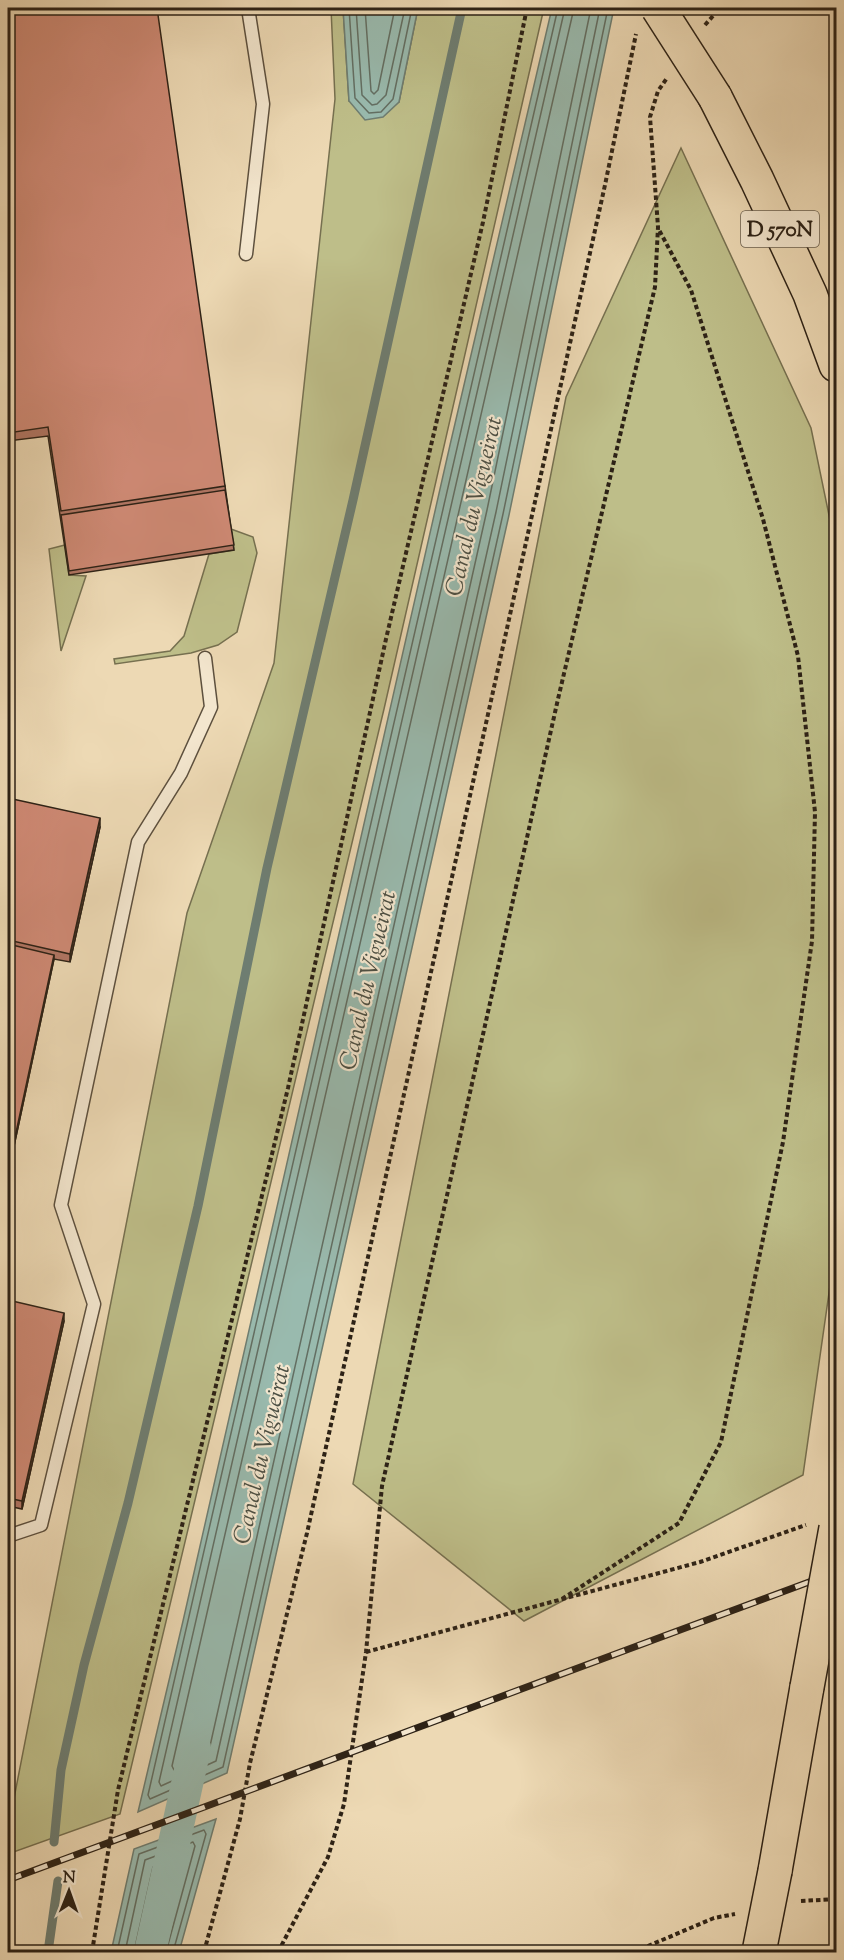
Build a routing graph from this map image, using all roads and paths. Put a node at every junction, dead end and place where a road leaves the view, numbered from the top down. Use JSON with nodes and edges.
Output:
{"nodes":[{"id":1,"x":248,"y":8,"type":"edge"},
{"id":2,"x":526,"y":8,"type":"edge"},
{"id":3,"x":720,"y":8,"type":"edge"},
{"id":4,"x":834,"y":8,"type":"edge"},
{"id":5,"x":837,"y":13,"type":"edge"},
{"id":6,"x":648,"y":17,"type":"edge"},
{"id":7,"x":703,"y":29,"type":"dead end"},
{"id":8,"x":671,"y":73,"type":"dead end"},
{"id":9,"x":658,"y":227,"type":"junction"},
{"id":10,"x":246,"y":254,"type":"dead end"},
{"id":11,"x":837,"y":365,"type":"edge"},
{"id":12,"x":205,"y":658,"type":"dead end"},
{"id":13,"x":826,"y":1525,"type":"edge"},
{"id":14,"x":8,"y":1536,"type":"edge"},
{"id":15,"x":562,"y":1599,"type":"junction"},
{"id":16,"x":366,"y":1652,"type":"junction"},
{"id":17,"x":92,"y":1953,"type":"edge"},
{"id":18,"x":204,"y":1953,"type":"edge"},
{"id":19,"x":278,"y":1953,"type":"edge"},
{"id":20,"x":759,"y":1953,"type":"edge"}],
"edges":[{"from":1,"to":10,"type":"lane"},
{"from":2,"to":17,"type":"path"},
{"from":3,"to":7,"type":"path"},
{"from":4,"to":5,"type":"path"},
{"from":6,"to":11,"type":"main road","number":"D 570N","bridge":true},
{"from":6,"to":18,"type":"path"},
{"from":8,"to":9,"type":"path"},
{"from":9,"to":15,"type":"path"},
{"from":9,"to":16,"type":"path"},
{"from":12,"to":14,"type":"lane"},
{"from":13,"to":15,"type":"path"},
{"from":13,"to":20,"type":"main road","bridge":true},
{"from":15,"to":16,"type":"path"},
{"from":16,"to":19,"type":"path"}]}
